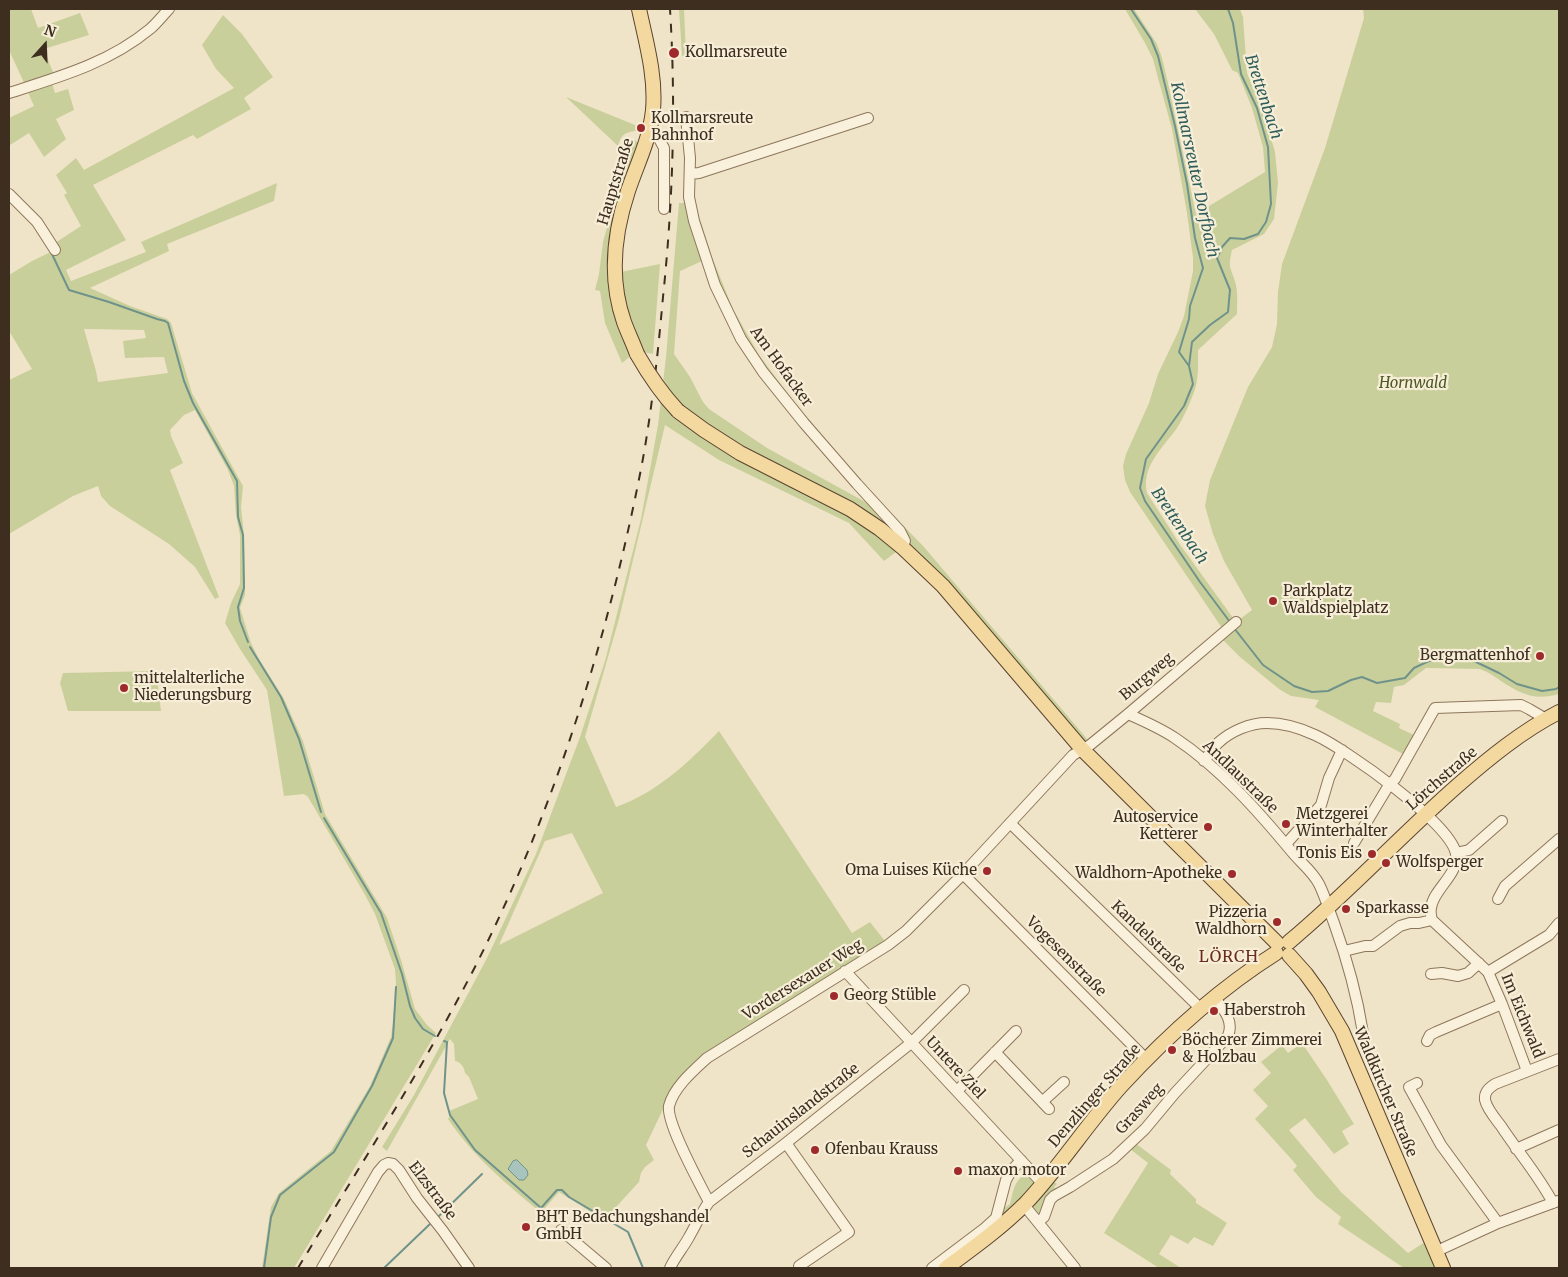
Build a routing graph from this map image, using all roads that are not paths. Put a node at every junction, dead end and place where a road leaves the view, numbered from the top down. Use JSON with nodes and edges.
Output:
{"nodes":[{"id":1,"x":169,"y":9,"type":"edge"},
{"id":2,"x":639,"y":9,"type":"edge"},
{"id":3,"x":9,"y":93,"type":"edge"},
{"id":4,"x":686,"y":117,"type":"dead end"},
{"id":5,"x":868,"y":118,"type":"dead end"},
{"id":6,"x":648,"y":132,"type":"junction"},
{"id":7,"x":690,"y":174,"type":"junction"},
{"id":8,"x":9,"y":194,"type":"edge"},
{"id":9,"x":664,"y":209,"type":"dead end"},
{"id":10,"x":56,"y":250,"type":"dead end"},
{"id":11,"x":902,"y":547,"type":"junction"},
{"id":12,"x":1233,"y":624,"type":"dead end"},
{"id":13,"x":1559,"y":712,"type":"edge"},
{"id":14,"x":1128,"y":714,"type":"junction"},
{"id":15,"x":1546,"y":719,"type":"junction"},
{"id":16,"x":1082,"y":748,"type":"junction"},
{"id":17,"x":1342,"y":750,"type":"junction"},
{"id":18,"x":1204,"y":761,"type":"junction"},
{"id":19,"x":1389,"y":785,"type":"junction"},
{"id":20,"x":1425,"y":814,"type":"junction"},
{"id":21,"x":1502,"y":821,"type":"dead end"},
{"id":22,"x":1010,"y":823,"type":"junction"},
{"id":23,"x":1559,"y":839,"type":"edge"},
{"id":24,"x":1354,"y":843,"type":"dead end"},
{"id":25,"x":1286,"y":844,"type":"junction"},
{"id":26,"x":1456,"y":854,"type":"junction"},
{"id":27,"x":963,"y":874,"type":"junction"},
{"id":28,"x":1498,"y":899,"type":"dead end"},
{"id":29,"x":1329,"y":908,"type":"junction"},
{"id":30,"x":1432,"y":920,"type":"junction"},
{"id":31,"x":1559,"y":923,"type":"edge"},
{"id":32,"x":1283,"y":948,"type":"junction"},
{"id":33,"x":1344,"y":952,"type":"junction"},
{"id":34,"x":1479,"y":963,"type":"junction"},
{"id":35,"x":845,"y":971,"type":"junction"},
{"id":36,"x":1488,"y":972,"type":"junction"},
{"id":37,"x":1431,"y":974,"type":"dead end"},
{"id":38,"x":964,"y":990,"type":"dead end"},
{"id":39,"x":1215,"y":998,"type":"junction"},
{"id":40,"x":1502,"y":1004,"type":"junction"},
{"id":41,"x":1201,"y":1009,"type":"junction"},
{"id":42,"x":1016,"y":1031,"type":"dead end"},
{"id":43,"x":1363,"y":1033,"type":"dead end"},
{"id":44,"x":1428,"y":1041,"type":"dead end"},
{"id":45,"x":911,"y":1043,"type":"junction"},
{"id":46,"x":995,"y":1052,"type":"junction"},
{"id":47,"x":1559,"y":1059,"type":"edge"},
{"id":48,"x":1147,"y":1060,"type":"junction"},
{"id":49,"x":1527,"y":1071,"type":"junction"},
{"id":50,"x":1064,"y":1082,"type":"dead end"},
{"id":51,"x":1417,"y":1083,"type":"dead end"},
{"id":52,"x":957,"y":1091,"type":"junction"},
{"id":53,"x":1559,"y":1130,"type":"edge"},
{"id":54,"x":786,"y":1144,"type":"junction"},
{"id":55,"x":1516,"y":1149,"type":"junction"},
{"id":56,"x":1021,"y":1160,"type":"junction"},
{"id":57,"x":1043,"y":1184,"type":"junction"},
{"id":58,"x":709,"y":1202,"type":"junction"},
{"id":59,"x":1556,"y":1202,"type":"edge"},
{"id":60,"x":1024,"y":1204,"type":"junction"},
{"id":61,"x":1038,"y":1222,"type":"junction"},
{"id":62,"x":1498,"y":1223,"type":"junction"},
{"id":63,"x":561,"y":1230,"type":"dead end"},
{"id":64,"x":1436,"y":1251,"type":"junction"},
{"id":65,"x":799,"y":1266,"type":"dead end"},
{"id":66,"x":322,"y":1268,"type":"edge"},
{"id":67,"x":469,"y":1268,"type":"edge"},
{"id":68,"x":606,"y":1268,"type":"edge"},
{"id":69,"x":670,"y":1268,"type":"edge"},
{"id":70,"x":932,"y":1268,"type":"edge"},
{"id":71,"x":946,"y":1268,"type":"edge"},
{"id":72,"x":1075,"y":1268,"type":"edge"},
{"id":73,"x":1443,"y":1268,"type":"edge"}],
"edges":[{"from":1,"to":3,"type":"street"},
{"from":2,"to":6,"type":"main road","name":"Hauptstraße"},
{"from":4,"to":7,"type":"street","name":"Am Hofacker"},
{"from":5,"to":7,"type":"street"},
{"from":6,"to":9,"type":"street","name":"Hauptstraße"},
{"from":6,"to":11,"type":"main road","name":"Hauptstraße","bridge":true},
{"from":7,"to":11,"type":"street","name":"Am Hofacker"},
{"from":8,"to":10,"type":"street"},
{"from":11,"to":16,"type":"main road","name":"Waldkircher Straße"},
{"from":12,"to":14,"type":"street","name":"Burgweg"},
{"from":13,"to":15,"type":"main road","name":"Lörchstraße"},
{"from":14,"to":16,"type":"street","name":"Burgweg"},
{"from":14,"to":18,"type":"street","name":"Andlaustraße"},
{"from":15,"to":19,"type":"street"},
{"from":15,"to":20,"type":"main road","name":"Lörchstraße"},
{"from":16,"to":22,"type":"street","name":"Vordersexauer Weg"},
{"from":16,"to":32,"type":"main road","name":"Waldkircher Straße"},
{"from":17,"to":18,"type":"street"},
{"from":17,"to":19,"type":"street"},
{"from":17,"to":25,"type":"street"},
{"from":18,"to":25,"type":"street","name":"Andlaustraße"},
{"from":19,"to":20,"type":"street"},
{"from":19,"to":24,"type":"street"},
{"from":20,"to":26,"type":"street"},
{"from":20,"to":29,"type":"main road","name":"Lörchstraße"},
{"from":21,"to":26,"type":"street"},
{"from":22,"to":27,"type":"street","name":"Vordersexauer Weg"},
{"from":22,"to":41,"type":"street","name":"Kandelstraße"},
{"from":23,"to":28,"type":"street"},
{"from":25,"to":29,"type":"street","name":"Andlaustraße"},
{"from":26,"to":30,"type":"street"},
{"from":27,"to":35,"type":"street","name":"Vordersexauer Weg"},
{"from":27,"to":48,"type":"street","name":"Vogesenstraße"},
{"from":29,"to":32,"type":"main road","name":"Lörchstraße"},
{"from":29,"to":33,"type":"street","name":"Andlaustraße"},
{"from":30,"to":33,"type":"street"},
{"from":30,"to":34,"type":"street","name":"Im Eichwald"},
{"from":31,"to":36,"type":"street"},
{"from":32,"to":39,"type":"main road","name":"Denzlinger Straße"},
{"from":32,"to":64,"type":"main road","name":"Waldkircher Straße"},
{"from":33,"to":43,"type":"street","name":"Andlaustraße"},
{"from":34,"to":36,"type":"street","name":"Im Eichwald"},
{"from":34,"to":37,"type":"street"},
{"from":35,"to":45,"type":"street","name":"Untere Ziel"},
{"from":35,"to":58,"type":"street","name":"Vordersexauer Weg"},
{"from":36,"to":40,"type":"street","name":"Im Eichwald"},
{"from":38,"to":45,"type":"street","name":"Schauinslandstraße"},
{"from":39,"to":41,"type":"main road","name":"Denzlinger Straße"},
{"from":39,"to":61,"type":"street","name":"Grasweg"},
{"from":40,"to":44,"type":"street"},
{"from":40,"to":49,"type":"street","name":"Im Eichwald"},
{"from":41,"to":48,"type":"main road","name":"Denzlinger Straße"},
{"from":42,"to":46,"type":"street"},
{"from":45,"to":52,"type":"street","name":"Untere Ziel"},
{"from":45,"to":54,"type":"street","name":"Schauinslandstraße"},
{"from":46,"to":50,"type":"street"},
{"from":46,"to":52,"type":"street"},
{"from":47,"to":49,"type":"street"},
{"from":48,"to":57,"type":"main road","name":"Denzlinger Straße"},
{"from":49,"to":55,"type":"street"},
{"from":51,"to":62,"type":"street"},
{"from":52,"to":56,"type":"street","name":"Untere Ziel"},
{"from":53,"to":55,"type":"street"},
{"from":54,"to":58,"type":"street","name":"Schauinslandstraße"},
{"from":54,"to":65,"type":"street"},
{"from":55,"to":59,"type":"street"},
{"from":56,"to":57,"type":"street","name":"Untere Ziel"},
{"from":56,"to":70,"type":"street"},
{"from":57,"to":60,"type":"main road","name":"Denzlinger Straße"},
{"from":58,"to":69,"type":"street"},
{"from":59,"to":62,"type":"street"},
{"from":60,"to":61,"type":"street"},
{"from":60,"to":71,"type":"main road","name":"Denzlinger Straße"},
{"from":61,"to":72,"type":"street"},
{"from":62,"to":64,"type":"street"},
{"from":63,"to":68,"type":"street"},
{"from":64,"to":73,"type":"main road","name":"Waldkircher Straße"},
{"from":66,"to":67,"type":"street","name":"Elzstraße"}]}
